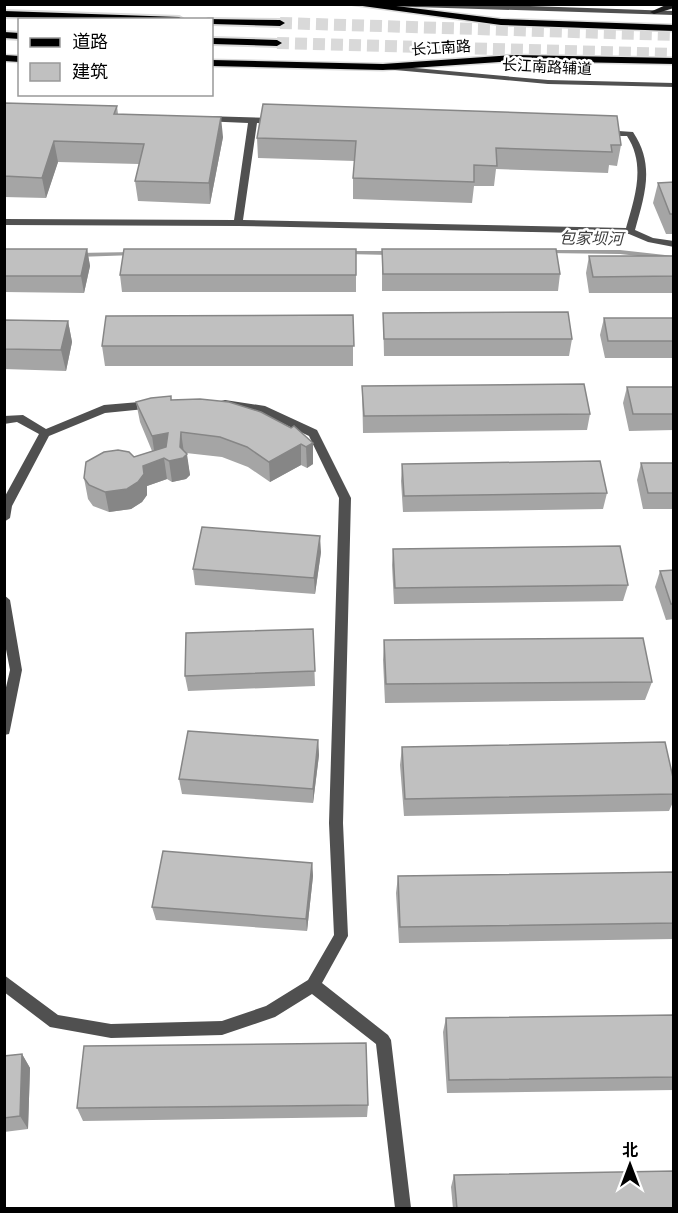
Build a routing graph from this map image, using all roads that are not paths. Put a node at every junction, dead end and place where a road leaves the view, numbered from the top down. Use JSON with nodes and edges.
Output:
{"nodes":[{"id":1,"x":352,"y":4,"type":"edge"},
{"id":2,"x":384,"y":4,"type":"edge"},
{"id":3,"x":674,"y":5,"type":"edge"},
{"id":4,"x":654,"y":12,"type":"junction"},
{"id":5,"x":674,"y":13,"type":"edge"},
{"id":6,"x":4,"y":14,"type":"edge"},
{"id":7,"x":121,"y":18,"type":"edge"},
{"id":8,"x":213,"y":21,"type":"edge"},
{"id":9,"x":280,"y":23,"type":"tunnel mouth"},
{"id":10,"x":632,"y":27,"type":"junction"},
{"id":11,"x":674,"y":28,"type":"edge"},
{"id":12,"x":674,"y":36,"type":"edge"},
{"id":13,"x":213,"y":41,"type":"edge"},
{"id":14,"x":277,"y":43,"type":"tunnel mouth"},
{"id":15,"x":670,"y":59,"type":"edge"},
{"id":16,"x":213,"y":63,"type":"edge"},
{"id":17,"x":383,"y":67,"type":"junction"},
{"id":18,"x":674,"y":86,"type":"edge"},
{"id":19,"x":196,"y":118,"type":"edge"},
{"id":20,"x":253,"y":120,"type":"junction"},
{"id":21,"x":288,"y":122,"type":"edge"},
{"id":22,"x":598,"y":133,"type":"edge"},
{"id":23,"x":4,"y":222,"type":"edge"},
{"id":24,"x":238,"y":223,"type":"junction"},
{"id":25,"x":630,"y":231,"type":"junction"},
{"id":26,"x":674,"y":244,"type":"edge"},
{"id":27,"x":208,"y":402,"type":"edge"},
{"id":28,"x":163,"y":404,"type":"edge"},
{"id":29,"x":4,"y":420,"type":"edge"},
{"id":30,"x":45,"y":433,"type":"junction"},
{"id":31,"x":4,"y":518,"type":"edge"},
{"id":32,"x":4,"y":600,"type":"edge"},
{"id":33,"x":4,"y":730,"type":"edge"},
{"id":34,"x":4,"y":982,"type":"edge"},
{"id":35,"x":313,"y":985,"type":"junction"},
{"id":36,"x":403,"y":1209,"type":"edge"}],
"edges":[{"from":1,"to":10,"type":"main road","name":"长江南路"},
{"from":2,"to":4,"type":"street"},
{"from":3,"to":4,"type":"main road"},
{"from":4,"to":5,"type":"street"},
{"from":6,"to":7,"type":"highway"},
{"from":8,"to":9,"type":"highway"},
{"from":10,"to":11,"type":"main road","name":"长江南路"},
{"from":10,"to":12,"type":"main road"},
{"from":13,"to":14,"type":"highway"},
{"from":15,"to":17,"type":"main road","name":"长江南路"},
{"from":16,"to":17,"type":"main road","name":"长江南路"},
{"from":17,"to":18,"type":"street","name":"长江南路辅道"},
{"from":19,"to":20,"type":"street"},
{"from":20,"to":21,"type":"street"},
{"from":20,"to":24,"type":"street"},
{"from":22,"to":25,"type":"street"},
{"from":23,"to":24,"type":"street"},
{"from":24,"to":25,"type":"street"},
{"from":25,"to":26,"type":"street"},
{"from":27,"to":35,"type":"street"},
{"from":28,"to":30,"type":"street"},
{"from":29,"to":30,"type":"street"},
{"from":30,"to":31,"type":"street"},
{"from":32,"to":33,"type":"street"},
{"from":34,"to":35,"type":"street"},
{"from":35,"to":36,"type":"street"}]}
